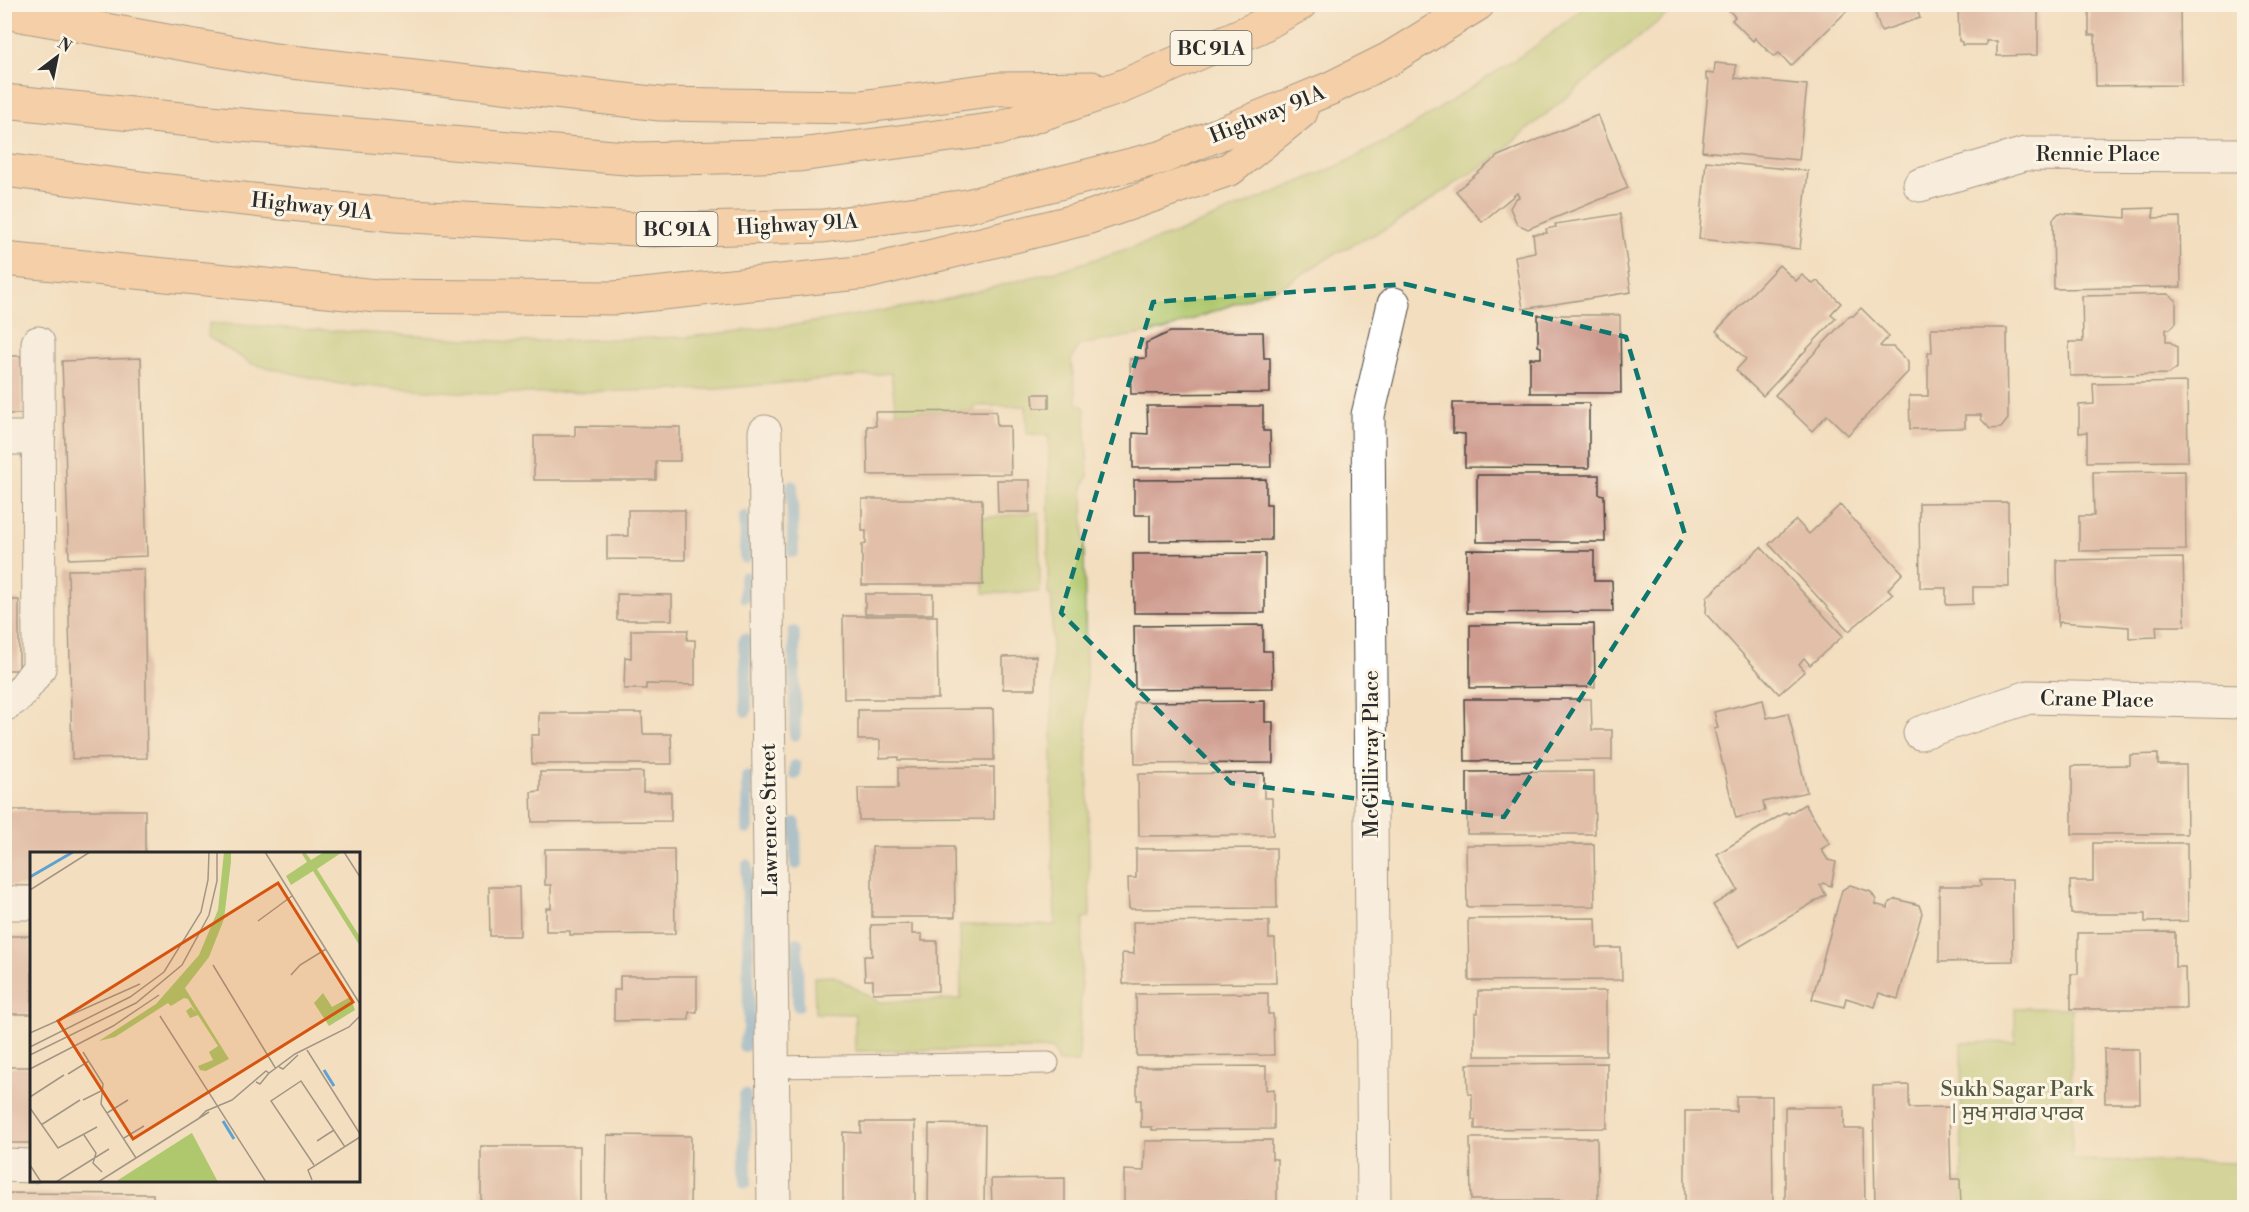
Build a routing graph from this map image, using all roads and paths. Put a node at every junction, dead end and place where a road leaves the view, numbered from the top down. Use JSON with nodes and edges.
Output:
{"nodes":[{"id":1,"x":1300,"y":4,"type":"edge"},
{"id":2,"x":1478,"y":4,"type":"edge"},
{"id":3,"x":4,"y":12,"type":"edge"},
{"id":4,"x":1121,"y":87,"type":"junction"},
{"id":5,"x":1331,"y":88,"type":"junction"},
{"id":6,"x":4,"y":101,"type":"edge"},
{"id":7,"x":2244,"y":155,"type":"edge"},
{"id":8,"x":4,"y":170,"type":"edge"},
{"id":9,"x":1920,"y":185,"type":"dead end"},
{"id":10,"x":4,"y":259,"type":"edge"},
{"id":11,"x":1394,"y":304,"type":"dead end"},
{"id":12,"x":38,"y":343,"type":"dead end"},
{"id":13,"x":765,"y":432,"type":"dead end"},
{"id":14,"x":4,"y":438,"type":"edge"},
{"id":15,"x":38,"y":438,"type":"junction"},
{"id":16,"x":2244,"y":702,"type":"edge"},
{"id":17,"x":4,"y":705,"type":"edge"},
{"id":18,"x":1920,"y":733,"type":"dead end"},
{"id":19,"x":4,"y":903,"type":"edge"},
{"id":20,"x":30,"y":903,"type":"edge"},
{"id":21,"x":1048,"y":1063,"type":"dead end"},
{"id":22,"x":772,"y":1067,"type":"junction"},
{"id":23,"x":4,"y":1165,"type":"edge"},
{"id":24,"x":30,"y":1166,"type":"edge"},
{"id":25,"x":774,"y":1208,"type":"edge"},
{"id":26,"x":1374,"y":1208,"type":"edge"}],
"edges":[{"from":1,"to":4,"type":"highway","number":"BC 91A"},
{"from":2,"to":5,"type":"highway","name":"Highway 91A","number":"BC 91A"},
{"from":3,"to":4,"type":"highway"},
{"from":4,"to":6,"type":"highway","number":"BC 91A"},
{"from":5,"to":8,"type":"highway","name":"Highway 91A","number":"BC 91A"},
{"from":5,"to":10,"type":"highway"},
{"from":7,"to":9,"type":"street","name":"Rennie Place"},
{"from":11,"to":26,"type":"street","name":"McGillivray Place"},
{"from":12,"to":15,"type":"street"},
{"from":13,"to":22,"type":"street","name":"Lawrence Street"},
{"from":14,"to":15,"type":"street"},
{"from":15,"to":17,"type":"street"},
{"from":16,"to":18,"type":"street","name":"Crane Place"},
{"from":19,"to":20,"type":"street"},
{"from":21,"to":22,"type":"lane"},
{"from":22,"to":25,"type":"street","name":"Lawrence Street"},
{"from":23,"to":24,"type":"street"}]}
